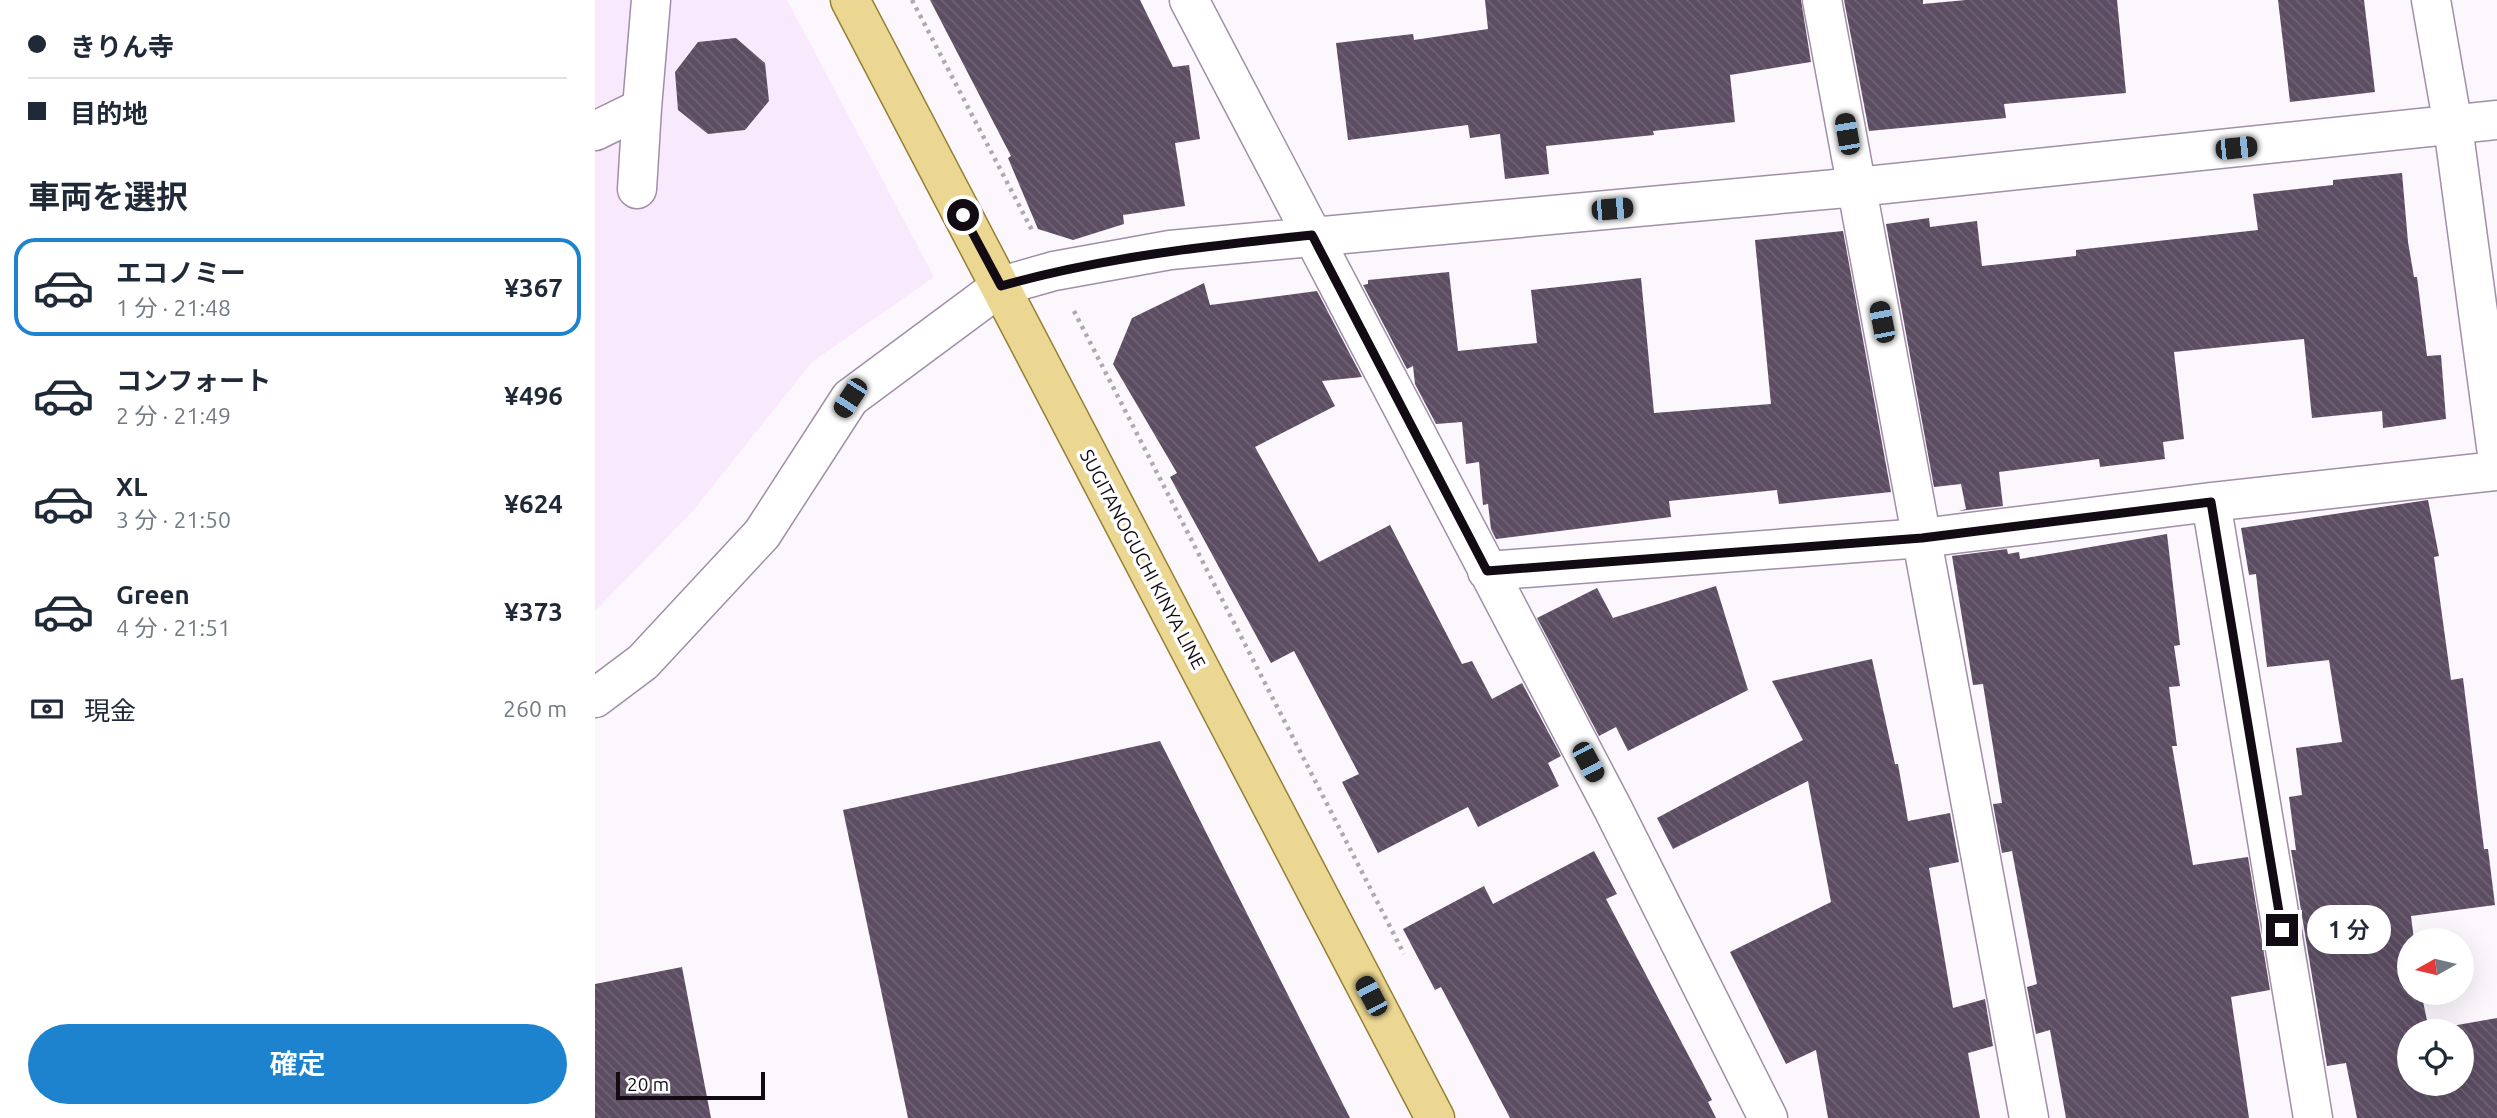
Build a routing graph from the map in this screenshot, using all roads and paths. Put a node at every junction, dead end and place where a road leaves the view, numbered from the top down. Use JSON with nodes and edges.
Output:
{"nodes":[{"id":1,"x":651,"y":0,"type":"edge"},
{"id":2,"x":850,"y":0,"type":"edge"},
{"id":3,"x":912,"y":0,"type":"edge"},
{"id":4,"x":1189,"y":0,"type":"edge"},
{"id":5,"x":1822,"y":0,"type":"edge"},
{"id":6,"x":2431,"y":0,"type":"edge"},
{"id":7,"x":642,"y":108,"type":"junction"},
{"id":8,"x":2497,"y":120,"type":"edge"},
{"id":9,"x":2453,"y":125,"type":"junction"},
{"id":10,"x":595,"y":131,"type":"edge"},
{"id":11,"x":1857,"y":187,"type":"junction"},
{"id":12,"x":637,"y":189,"type":"dead end"},
{"id":13,"x":1312,"y":235,"type":"junction"},
{"id":14,"x":1054,"y":271,"type":"junction"},
{"id":15,"x":1001,"y":286,"type":"junction"},
{"id":16,"x":2497,"y":454,"type":"edge"},
{"id":17,"x":2497,"y":471,"type":"edge"},
{"id":18,"x":2211,"y":502,"type":"junction"},
{"id":19,"x":1922,"y":538,"type":"junction"},
{"id":20,"x":1487,"y":571,"type":"junction"},
{"id":21,"x":595,"y":698,"type":"edge"},
{"id":22,"x":1409,"y":963,"type":"dead end"},
{"id":23,"x":1434,"y":1118,"type":"edge"},
{"id":24,"x":1768,"y":1118,"type":"edge"},
{"id":25,"x":2029,"y":1118,"type":"edge"},
{"id":26,"x":2313,"y":1118,"type":"edge"}],
"edges":[{"from":1,"to":7,"type":"street"},
{"from":2,"to":15,"type":"main road","name":"SUGITANOGUCHI KINYA LINE"},
{"from":3,"to":14,"type":"path"},
{"from":4,"to":13,"type":"street"},
{"from":5,"to":11,"type":"street"},
{"from":6,"to":9,"type":"street"},
{"from":7,"to":10,"type":"street"},
{"from":7,"to":12,"type":"street"},
{"from":8,"to":9,"type":"street"},
{"from":9,"to":11,"type":"street"},
{"from":9,"to":16,"type":"street"},
{"from":11,"to":13,"type":"street"},
{"from":11,"to":19,"type":"street"},
{"from":13,"to":14,"type":"street"},
{"from":13,"to":20,"type":"street"},
{"from":14,"to":15,"type":"street"},
{"from":14,"to":22,"type":"path"},
{"from":15,"to":21,"type":"street"},
{"from":15,"to":23,"type":"main road","name":"SUGITANOGUCHI KINYA LINE"},
{"from":17,"to":18,"type":"street"},
{"from":18,"to":19,"type":"street"},
{"from":18,"to":26,"type":"street"},
{"from":19,"to":20,"type":"street"},
{"from":19,"to":25,"type":"street"},
{"from":20,"to":24,"type":"street"}]}
